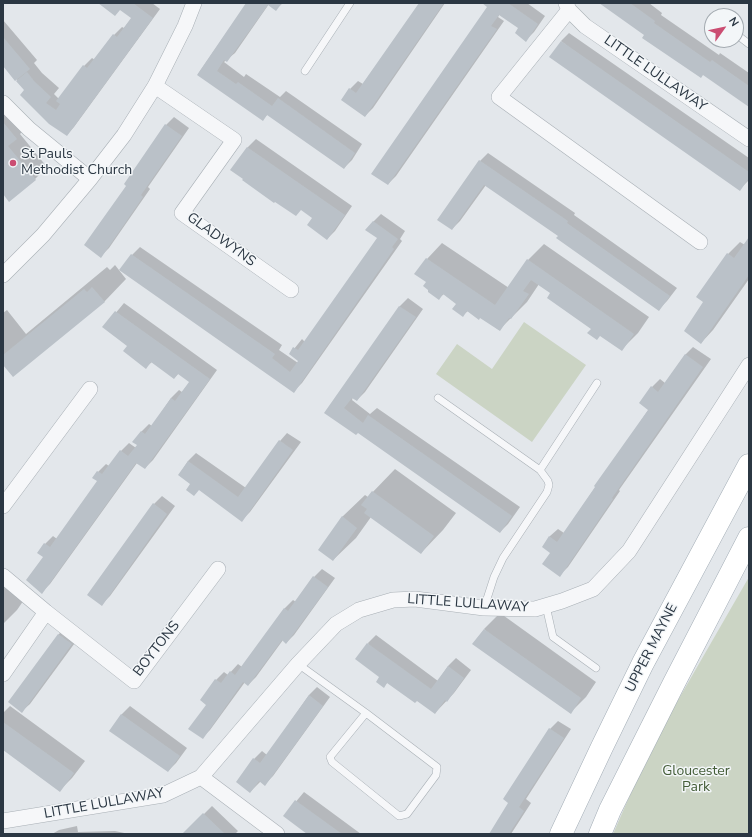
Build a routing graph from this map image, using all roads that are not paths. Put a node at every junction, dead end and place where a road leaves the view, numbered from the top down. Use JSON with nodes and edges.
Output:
{"nodes":[{"id":1,"x":194,"y":3,"type":"edge"},
{"id":2,"x":350,"y":3,"type":"edge"},
{"id":3,"x":568,"y":7,"type":"edge"},
{"id":4,"x":305,"y":71,"type":"dead end"},
{"id":5,"x":155,"y":86,"type":"junction"},
{"id":6,"x":3,"y":102,"type":"edge"},
{"id":7,"x":749,"y":139,"type":"edge"},
{"id":8,"x":90,"y":179,"type":"junction"},
{"id":9,"x":700,"y":242,"type":"dead end"},
{"id":10,"x":5,"y":270,"type":"edge"},
{"id":11,"x":291,"y":290,"type":"dead end"},
{"id":12,"x":749,"y":365,"type":"edge"},
{"id":13,"x":597,"y":383,"type":"dead end"},
{"id":14,"x":90,"y":389,"type":"dead end"},
{"id":15,"x":438,"y":398,"type":"dead end"},
{"id":16,"x":749,"y":465,"type":"edge"},
{"id":17,"x":540,"y":470,"type":"junction"},
{"id":18,"x":3,"y":506,"type":"edge"},
{"id":19,"x":749,"y":538,"type":"edge"},
{"id":20,"x":218,"y":569,"type":"dead end"},
{"id":21,"x":3,"y":576,"type":"edge"},
{"id":22,"x":546,"y":606,"type":"junction"},
{"id":23,"x":484,"y":608,"type":"junction"},
{"id":24,"x":46,"y":612,"type":"junction"},
{"id":25,"x":298,"y":664,"type":"junction"},
{"id":26,"x":596,"y":668,"type":"dead end"},
{"id":27,"x":3,"y":674,"type":"edge"},
{"id":28,"x":366,"y":713,"type":"junction"},
{"id":29,"x":201,"y":777,"type":"junction"},
{"id":30,"x":3,"y":821,"type":"edge"},
{"id":31,"x":277,"y":834,"type":"edge"},
{"id":32,"x":561,"y":834,"type":"edge"},
{"id":33,"x":600,"y":834,"type":"edge"}],
"edges":[{"from":1,"to":5,"type":"street"},
{"from":2,"to":4,"type":"lane"},
{"from":3,"to":7,"type":"street","name":"LITTLE LULLAWAY"},
{"from":3,"to":9,"type":"street"},
{"from":5,"to":8,"type":"street"},
{"from":5,"to":11,"type":"street","name":"GLADWYNS"},
{"from":6,"to":8,"type":"street"},
{"from":8,"to":10,"type":"street"},
{"from":12,"to":22,"type":"street","name":"LITTLE LULLAWAY"},
{"from":13,"to":17,"type":"lane"},
{"from":14,"to":18,"type":"street"},
{"from":15,"to":17,"type":"lane"},
{"from":16,"to":32,"type":"main road","name":"UPPER MAYNE"},
{"from":17,"to":23,"type":"lane"},
{"from":19,"to":33,"type":"main road"},
{"from":20,"to":24,"type":"street","name":"BOYTONS"},
{"from":21,"to":24,"type":"street","name":"BOYTONS"},
{"from":22,"to":23,"type":"street","name":"LITTLE LULLAWAY"},
{"from":22,"to":26,"type":"lane"},
{"from":23,"to":25,"type":"street","name":"LITTLE LULLAWAY"},
{"from":24,"to":27,"type":"street"},
{"from":25,"to":28,"type":"lane"},
{"from":25,"to":29,"type":"street","name":"LITTLE LULLAWAY"},
{"from":28,"to":28,"type":"lane"},
{"from":29,"to":30,"type":"street","name":"LITTLE LULLAWAY"},
{"from":29,"to":31,"type":"street"}]}
